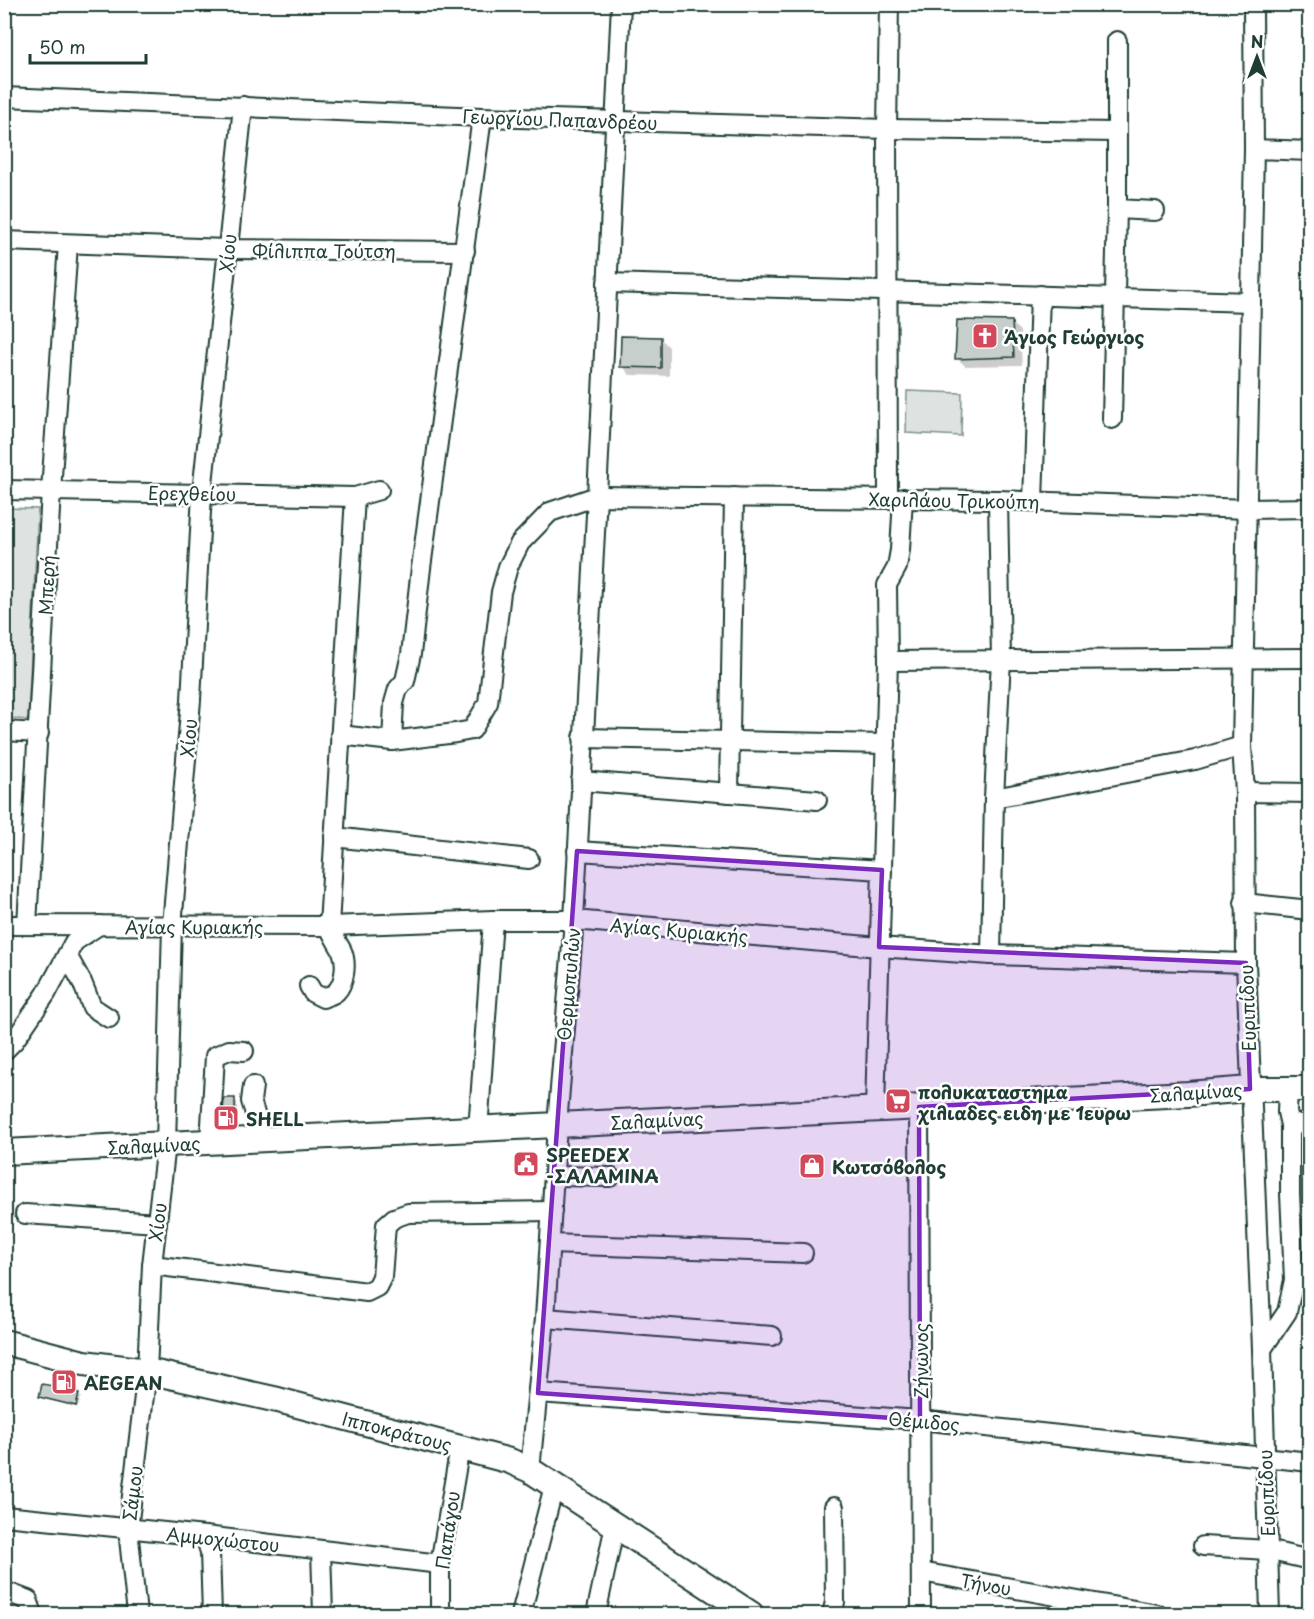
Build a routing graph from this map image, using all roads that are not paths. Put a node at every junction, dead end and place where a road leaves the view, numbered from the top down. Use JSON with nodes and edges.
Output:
{"nodes":[{"id":1,"x":621,"y":4,"type":"edge"},
{"id":2,"x":889,"y":4,"type":"edge"},
{"id":3,"x":1253,"y":4,"type":"edge"},
{"id":4,"x":1117,"y":41,"type":"dead end"},
{"id":5,"x":4,"y":97,"type":"edge"},
{"id":6,"x":243,"y":106,"type":"junction"},
{"id":7,"x":482,"y":117,"type":"junction"},
{"id":8,"x":615,"y":121,"type":"junction"},
{"id":9,"x":887,"y":129,"type":"junction"},
{"id":10,"x":1116,"y":132,"type":"junction"},
{"id":11,"x":1254,"y":149,"type":"junction"},
{"id":12,"x":1310,"y":151,"type":"edge"},
{"id":13,"x":1117,"y":209,"type":"junction"},
{"id":14,"x":1155,"y":211,"type":"dead end"},
{"id":15,"x":4,"y":242,"type":"edge"},
{"id":16,"x":68,"y":244,"type":"junction"},
{"id":17,"x":227,"y":249,"type":"junction"},
{"id":18,"x":465,"y":251,"type":"junction"},
{"id":19,"x":608,"y":284,"type":"junction"},
{"id":20,"x":888,"y":291,"type":"junction"},
{"id":21,"x":1040,"y":295,"type":"junction"},
{"id":22,"x":1114,"y":298,"type":"junction"},
{"id":23,"x":1251,"y":302,"type":"junction"},
{"id":24,"x":1112,"y":419,"type":"dead end"},
{"id":25,"x":4,"y":490,"type":"edge"},
{"id":26,"x":379,"y":490,"type":"dead end"},
{"id":27,"x":51,"y":491,"type":"junction"},
{"id":28,"x":202,"y":493,"type":"junction"},
{"id":29,"x":597,"y":496,"type":"junction"},
{"id":30,"x":355,"y":497,"type":"junction"},
{"id":31,"x":734,"y":497,"type":"junction"},
{"id":32,"x":896,"y":498,"type":"junction"},
{"id":33,"x":998,"y":500,"type":"junction"},
{"id":34,"x":1033,"y":501,"type":"junction"},
{"id":35,"x":1310,"y":508,"type":"edge"},
{"id":36,"x":1248,"y":509,"type":"junction"},
{"id":37,"x":1243,"y":657,"type":"junction"},
{"id":38,"x":1310,"y":658,"type":"edge"},
{"id":39,"x":1001,"y":659,"type":"junction"},
{"id":40,"x":888,"y":661,"type":"junction"},
{"id":41,"x":4,"y":731,"type":"edge"},
{"id":42,"x":39,"y":733,"type":"junction"},
{"id":43,"x":340,"y":735,"type":"junction"},
{"id":44,"x":583,"y":738,"type":"junction"},
{"id":45,"x":392,"y":741,"type":"junction"},
{"id":46,"x":730,"y":742,"type":"junction"},
{"id":47,"x":886,"y":744,"type":"junction"},
{"id":48,"x":1242,"y":746,"type":"junction"},
{"id":49,"x":581,"y":781,"type":"junction"},
{"id":50,"x":1245,"y":792,"type":"junction"},
{"id":51,"x":729,"y":793,"type":"junction"},
{"id":52,"x":1310,"y":793,"type":"edge"},
{"id":53,"x":994,"y":798,"type":"junction"},
{"id":54,"x":817,"y":800,"type":"dead end"},
{"id":55,"x":334,"y":837,"type":"junction"},
{"id":56,"x":577,"y":851,"type":"junction"},
{"id":57,"x":529,"y":859,"type":"dead end"},
{"id":58,"x":882,"y":870,"type":"junction"},
{"id":59,"x":1244,"y":903,"type":"junction"},
{"id":60,"x":1310,"y":910,"type":"edge"},
{"id":61,"x":493,"y":920,"type":"junction"},
{"id":62,"x":574,"y":920,"type":"junction"},
{"id":63,"x":4,"y":925,"type":"edge"},
{"id":64,"x":27,"y":925,"type":"junction"},
{"id":65,"x":99,"y":925,"type":"junction"},
{"id":66,"x":172,"y":926,"type":"junction"},
{"id":67,"x":329,"y":926,"type":"junction"},
{"id":68,"x":879,"y":947,"type":"junction"},
{"id":69,"x":67,"y":955,"type":"junction"},
{"id":70,"x":991,"y":955,"type":"junction"},
{"id":71,"x":1246,"y":963,"type":"junction"},
{"id":72,"x":309,"y":986,"type":"dead end"},
{"id":73,"x":109,"y":1018,"type":"dead end"},
{"id":74,"x":4,"y":1051,"type":"edge"},
{"id":75,"x":244,"y":1051,"type":"dead end"},
{"id":76,"x":253,"y":1086,"type":"dead end"},
{"id":77,"x":1250,"y":1089,"type":"junction"},
{"id":78,"x":1299,"y":1089,"type":"edge"},
{"id":79,"x":919,"y":1107,"type":"junction"},
{"id":80,"x":875,"y":1109,"type":"junction"},
{"id":81,"x":1310,"y":1123,"type":"edge"},
{"id":82,"x":557,"y":1125,"type":"junction"},
{"id":83,"x":1290,"y":1125,"type":"junction"},
{"id":84,"x":478,"y":1130,"type":"junction"},
{"id":85,"x":256,"y":1140,"type":"junction"},
{"id":86,"x":210,"y":1142,"type":"junction"},
{"id":87,"x":166,"y":1144,"type":"junction"},
{"id":88,"x":4,"y":1152,"type":"edge"},
{"id":89,"x":555,"y":1176,"type":"junction"},
{"id":90,"x":610,"y":1177,"type":"dead end"},
{"id":91,"x":552,"y":1211,"type":"junction"},
{"id":92,"x":25,"y":1215,"type":"dead end"},
{"id":93,"x":157,"y":1223,"type":"junction"},
{"id":94,"x":550,"y":1244,"type":"junction"},
{"id":95,"x":803,"y":1253,"type":"dead end"},
{"id":96,"x":152,"y":1265,"type":"junction"},
{"id":97,"x":545,"y":1318,"type":"junction"},
{"id":98,"x":772,"y":1336,"type":"dead end"},
{"id":99,"x":4,"y":1342,"type":"edge"},
{"id":100,"x":1262,"y":1349,"type":"junction"},
{"id":101,"x":147,"y":1371,"type":"junction"},
{"id":102,"x":538,"y":1393,"type":"junction"},
{"id":103,"x":920,"y":1420,"type":"junction"},
{"id":104,"x":460,"y":1447,"type":"junction"},
{"id":105,"x":1265,"y":1456,"type":"junction"},
{"id":106,"x":1310,"y":1462,"type":"edge"},
{"id":107,"x":530,"y":1470,"type":"junction"},
{"id":108,"x":554,"y":1486,"type":"junction"},
{"id":109,"x":834,"y":1507,"type":"dead end"},
{"id":110,"x":4,"y":1516,"type":"edge"},
{"id":111,"x":615,"y":1525,"type":"junction"},
{"id":112,"x":128,"y":1529,"type":"junction"},
{"id":113,"x":205,"y":1536,"type":"junction"},
{"id":114,"x":1203,"y":1546,"type":"dead end"},
{"id":115,"x":321,"y":1550,"type":"junction"},
{"id":116,"x":1267,"y":1550,"type":"junction"},
{"id":117,"x":1310,"y":1560,"type":"edge"},
{"id":118,"x":440,"y":1564,"type":"junction"},
{"id":119,"x":921,"y":1572,"type":"junction"},
{"id":120,"x":4,"y":1591,"type":"edge"},
{"id":121,"x":33,"y":1614,"type":"edge"},
{"id":122,"x":137,"y":1614,"type":"edge"},
{"id":123,"x":212,"y":1614,"type":"edge"},
{"id":124,"x":323,"y":1614,"type":"edge"},
{"id":125,"x":440,"y":1614,"type":"edge"},
{"id":126,"x":521,"y":1614,"type":"edge"},
{"id":127,"x":596,"y":1614,"type":"edge"},
{"id":128,"x":751,"y":1614,"type":"edge"},
{"id":129,"x":832,"y":1614,"type":"edge"},
{"id":130,"x":921,"y":1614,"type":"edge"},
{"id":131,"x":1157,"y":1614,"type":"edge"},
{"id":132,"x":1270,"y":1614,"type":"edge"}],
"edges":[{"from":1,"to":8,"type":"street","name":"Θερμοπυλών"},
{"from":2,"to":9,"type":"street"},
{"from":3,"to":11,"type":"street","name":"Ευριπίδου"},
{"from":4,"to":10,"type":"street"},
{"from":5,"to":6,"type":"street","name":"Γεωργίου Παπανδρέου"},
{"from":6,"to":7,"type":"street","name":"Γεωργίου Παπανδρέου"},
{"from":6,"to":17,"type":"street","name":"Χίου"},
{"from":7,"to":8,"type":"street","name":"Γεωργίου Παπανδρέου"},
{"from":7,"to":18,"type":"street"},
{"from":8,"to":9,"type":"street","name":"Γεωργίου Παπανδρέου"},
{"from":8,"to":19,"type":"street","name":"Θερμοπυλών"},
{"from":9,"to":10,"type":"street","name":"Γεωργίου Παπανδρέου"},
{"from":9,"to":20,"type":"street"},
{"from":10,"to":13,"type":"street"},
{"from":11,"to":12,"type":"street"},
{"from":11,"to":23,"type":"street","name":"Ευριπίδου"},
{"from":13,"to":14,"type":"street"},
{"from":13,"to":22,"type":"street"},
{"from":15,"to":16,"type":"street","name":"Φίλιππα Τούτση"},
{"from":16,"to":17,"type":"street","name":"Φίλιππα Τούτση"},
{"from":16,"to":27,"type":"street","name":"Μπερή"},
{"from":17,"to":18,"type":"street","name":"Φίλιππα Τούτση"},
{"from":17,"to":28,"type":"street","name":"Χίου"},
{"from":18,"to":45,"type":"street"},
{"from":19,"to":20,"type":"street"},
{"from":19,"to":29,"type":"street","name":"Θερμοπυλών"},
{"from":20,"to":21,"type":"street"},
{"from":20,"to":32,"type":"street"},
{"from":21,"to":22,"type":"street"},
{"from":21,"to":34,"type":"street"},
{"from":22,"to":23,"type":"street"},
{"from":22,"to":24,"type":"street"},
{"from":23,"to":36,"type":"street","name":"Ευριπίδου"},
{"from":25,"to":27,"type":"street","name":"Ερεχθείου"},
{"from":26,"to":30,"type":"street","name":"Ερεχθείου"},
{"from":27,"to":28,"type":"street","name":"Ερεχθείου"},
{"from":27,"to":42,"type":"street","name":"Μπερή"},
{"from":28,"to":30,"type":"street","name":"Ερεχθείου"},
{"from":28,"to":66,"type":"street","name":"Χίου"},
{"from":29,"to":31,"type":"street","name":"Χαριλάου Τρικούπη"},
{"from":29,"to":44,"type":"street","name":"Θερμοπυλών"},
{"from":29,"to":45,"type":"street","name":"Χαριλάου Τρικούπη"},
{"from":30,"to":43,"type":"street"},
{"from":31,"to":32,"type":"street","name":"Χαριλάου Τρικούπη"},
{"from":31,"to":46,"type":"street"},
{"from":32,"to":33,"type":"street","name":"Χαριλάου Τρικούπη"},
{"from":32,"to":40,"type":"street"},
{"from":33,"to":34,"type":"street","name":"Χαριλάου Τρικούπη"},
{"from":33,"to":39,"type":"street"},
{"from":34,"to":36,"type":"street","name":"Χαριλάου Τρικούπη"},
{"from":35,"to":36,"type":"street","name":"Χαριλάου Τρικούπη"},
{"from":36,"to":37,"type":"street","name":"Ευριπίδου"},
{"from":37,"to":38,"type":"street"},
{"from":37,"to":39,"type":"street"},
{"from":37,"to":48,"type":"street","name":"Ευριπίδου"},
{"from":39,"to":40,"type":"street"},
{"from":39,"to":53,"type":"street"},
{"from":40,"to":47,"type":"street"},
{"from":41,"to":42,"type":"street"},
{"from":42,"to":64,"type":"street","name":"Μπερή"},
{"from":43,"to":45,"type":"street"},
{"from":43,"to":55,"type":"street"},
{"from":44,"to":46,"type":"street"},
{"from":44,"to":49,"type":"street","name":"Θερμοπυλών"},
{"from":46,"to":47,"type":"street"},
{"from":46,"to":51,"type":"street"},
{"from":47,"to":58,"type":"street"},
{"from":48,"to":50,"type":"street","name":"Ευριπίδου"},
{"from":48,"to":53,"type":"street"},
{"from":49,"to":51,"type":"street"},
{"from":49,"to":56,"type":"street","name":"Θερμοπυλών"},
{"from":50,"to":52,"type":"street"},
{"from":50,"to":59,"type":"street","name":"Ευριπίδου"},
{"from":51,"to":54,"type":"street"},
{"from":53,"to":70,"type":"street"},
{"from":55,"to":57,"type":"street"},
{"from":55,"to":67,"type":"street"},
{"from":56,"to":58,"type":"street"},
{"from":56,"to":62,"type":"street","name":"Θερμοπυλών"},
{"from":58,"to":68,"type":"street"},
{"from":59,"to":60,"type":"street"},
{"from":59,"to":71,"type":"street","name":"Ευριπίδου"},
{"from":61,"to":62,"type":"street","name":"Αγίας Κυριακής"},
{"from":61,"to":67,"type":"street","name":"Αγίας Κυριακής"},
{"from":61,"to":84,"type":"street"},
{"from":62,"to":68,"type":"street","name":"Αγίας Κυριακής"},
{"from":62,"to":82,"type":"street","name":"Θερμοπυλών"},
{"from":63,"to":64,"type":"street","name":"Αγίας Κυριακής"},
{"from":64,"to":65,"type":"street","name":"Αγίας Κυριακής"},
{"from":65,"to":66,"type":"street","name":"Αγίας Κυριακής"},
{"from":65,"to":69,"type":"street"},
{"from":66,"to":67,"type":"street","name":"Αγίας Κυριακής"},
{"from":66,"to":87,"type":"street","name":"Χίου"},
{"from":67,"to":72,"type":"street"},
{"from":68,"to":70,"type":"street","name":"Αγίας Κυριακής"},
{"from":68,"to":80,"type":"street"},
{"from":69,"to":73,"type":"street"},
{"from":69,"to":74,"type":"street"},
{"from":70,"to":71,"type":"street","name":"Αγίας Κυριακής"},
{"from":71,"to":77,"type":"street","name":"Ευριπίδου"},
{"from":75,"to":86,"type":"street"},
{"from":76,"to":85,"type":"street"},
{"from":77,"to":78,"type":"main road","name":"Σαλαμίνας"},
{"from":77,"to":79,"type":"main road","name":"Σαλαμίνας"},
{"from":77,"to":100,"type":"street","name":"Ευριπίδου"},
{"from":78,"to":83,"type":"street"},
{"from":79,"to":80,"type":"main road","name":"Σαλαμίνας"},
{"from":79,"to":103,"type":"street","name":"Ζήνωνος"},
{"from":80,"to":82,"type":"main road","name":"Σαλαμίνας"},
{"from":81,"to":83,"type":"street"},
{"from":82,"to":84,"type":"main road","name":"Σαλαμίνας"},
{"from":82,"to":89,"type":"street","name":"Θερμοπυλών"},
{"from":83,"to":100,"type":"street"},
{"from":84,"to":85,"type":"main road","name":"Σαλαμίνας"},
{"from":85,"to":86,"type":"main road","name":"Σαλαμίνας"},
{"from":86,"to":87,"type":"main road","name":"Σαλαμίνας"},
{"from":87,"to":88,"type":"main road","name":"Σαλαμίνας"},
{"from":87,"to":93,"type":"street","name":"Χίου"},
{"from":89,"to":90,"type":"street"},
{"from":89,"to":91,"type":"street","name":"Θερμοπυλών"},
{"from":91,"to":94,"type":"street","name":"Θερμοπυλών"},
{"from":91,"to":96,"type":"street"},
{"from":92,"to":93,"type":"street"},
{"from":93,"to":96,"type":"street","name":"Χίου"},
{"from":94,"to":95,"type":"street"},
{"from":94,"to":97,"type":"street","name":"Θερμοπυλών"},
{"from":96,"to":101,"type":"street","name":"Χίου"},
{"from":97,"to":98,"type":"street"},
{"from":97,"to":102,"type":"street","name":"Θερμοπυλών"},
{"from":99,"to":101,"type":"main road","name":"Ιπποκράτους"},
{"from":100,"to":105,"type":"street","name":"Ευριπίδου"},
{"from":101,"to":104,"type":"main road","name":"Ιπποκράτους"},
{"from":101,"to":112,"type":"street","name":"Σάμου"},
{"from":102,"to":103,"type":"street","name":"Θέμιδος"},
{"from":102,"to":107,"type":"street","name":"Θερμοπυλών"},
{"from":103,"to":105,"type":"street","name":"Θέμιδος"},
{"from":103,"to":119,"type":"street","name":"Ζήνωνος"},
{"from":104,"to":107,"type":"main road","name":"Ιπποκράτους"},
{"from":104,"to":118,"type":"street","name":"Παπάγου"},
{"from":105,"to":106,"type":"street","name":"Θέμιδος"},
{"from":105,"to":116,"type":"street","name":"Ευριπίδου"},
{"from":107,"to":108,"type":"main road","name":"Ιπποκράτους"},
{"from":108,"to":111,"type":"main road","name":"Ιπποκράτους"},
{"from":108,"to":126,"type":"street"},
{"from":109,"to":129,"type":"street"},
{"from":110,"to":112,"type":"street","name":"Αμμοχώστου"},
{"from":111,"to":127,"type":"street"},
{"from":111,"to":128,"type":"main road","name":"Ιπποκράτους"},
{"from":112,"to":113,"type":"street","name":"Αμμοχώστου"},
{"from":112,"to":122,"type":"street","name":"Σάμου"},
{"from":113,"to":115,"type":"street","name":"Αμμοχώστου"},
{"from":113,"to":123,"type":"street"},
{"from":114,"to":116,"type":"street"},
{"from":115,"to":118,"type":"street","name":"Αμμοχώστου"},
{"from":115,"to":124,"type":"street"},
{"from":116,"to":117,"type":"street"},
{"from":116,"to":132,"type":"street","name":"Ευριπίδου"},
{"from":118,"to":125,"type":"street","name":"Παπάγου"},
{"from":119,"to":130,"type":"street","name":"Ζήνωνος"},
{"from":119,"to":131,"type":"street","name":"Τήνου"},
{"from":120,"to":121,"type":"street"}]}
